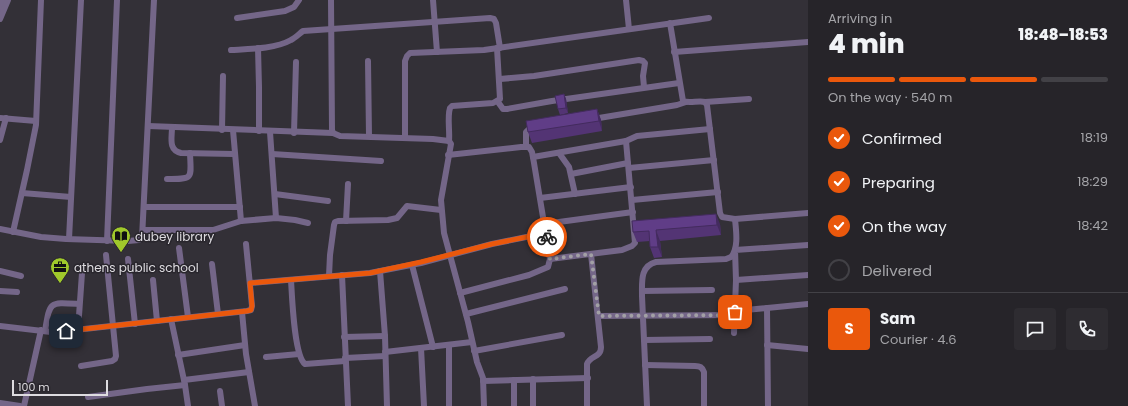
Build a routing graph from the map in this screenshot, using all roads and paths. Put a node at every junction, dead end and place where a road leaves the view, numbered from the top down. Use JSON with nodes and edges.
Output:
{"nodes":[{"id":1,"x":2,"y":0,"type":"edge"},
{"id":2,"x":8,"y":0,"type":"edge"},
{"id":3,"x":42,"y":0,"type":"edge"},
{"id":4,"x":80,"y":0,"type":"edge"},
{"id":5,"x":117,"y":0,"type":"edge"},
{"id":6,"x":154,"y":0,"type":"edge"},
{"id":7,"x":300,"y":0,"type":"edge"},
{"id":8,"x":331,"y":0,"type":"edge"},
{"id":9,"x":433,"y":0,"type":"edge"},
{"id":10,"x":626,"y":0,"type":"edge"},
{"id":11,"x":1,"y":15,"type":"edge"},
{"id":12,"x":237,"y":18,"type":"dead end"},
{"id":13,"x":709,"y":18,"type":"dead end"},
{"id":14,"x":435,"y":21,"type":"junction"},
{"id":15,"x":670,"y":23,"type":"junction"},
{"id":16,"x":332,"y":28,"type":"junction"},
{"id":17,"x":629,"y":29,"type":"junction"},
{"id":18,"x":808,"y":42,"type":"edge"},
{"id":19,"x":258,"y":48,"type":"junction"},
{"id":20,"x":499,"y":48,"type":"junction"},
{"id":21,"x":231,"y":50,"type":"dead end"},
{"id":22,"x":438,"y":52,"type":"junction"},
{"id":23,"x":674,"y":52,"type":"junction"},
{"id":24,"x":368,"y":60,"type":"dead end"},
{"id":25,"x":296,"y":62,"type":"dead end"},
{"id":26,"x":223,"y":76,"type":"dead end"},
{"id":27,"x":500,"y":79,"type":"junction"},
{"id":28,"x":679,"y":83,"type":"junction"},
{"id":29,"x":644,"y":87,"type":"junction"},
{"id":30,"x":749,"y":99,"type":"dead end"},
{"id":31,"x":498,"y":102,"type":"junction"},
{"id":32,"x":686,"y":102,"type":"junction"},
{"id":33,"x":705,"y":102,"type":"junction"},
{"id":34,"x":3,"y":118,"type":"edge"},
{"id":35,"x":586,"y":120,"type":"edge"},
{"id":36,"x":36,"y":121,"type":"junction"},
{"id":37,"x":148,"y":126,"type":"junction"},
{"id":38,"x":172,"y":127,"type":"junction"},
{"id":39,"x":541,"y":128,"type":"edge"},
{"id":40,"x":710,"y":129,"type":"junction"},
{"id":41,"x":222,"y":130,"type":"junction"},
{"id":42,"x":232,"y":130,"type":"junction"},
{"id":43,"x":259,"y":131,"type":"junction"},
{"id":44,"x":270,"y":132,"type":"junction"},
{"id":45,"x":294,"y":133,"type":"junction"},
{"id":46,"x":333,"y":133,"type":"junction"},
{"id":47,"x":369,"y":136,"type":"junction"},
{"id":48,"x":405,"y":138,"type":"junction"},
{"id":49,"x":0,"y":140,"type":"edge"},
{"id":50,"x":626,"y":141,"type":"junction"},
{"id":51,"x":449,"y":142,"type":"junction"},
{"id":52,"x":526,"y":146,"type":"junction"},
{"id":53,"x":190,"y":153,"type":"junction"},
{"id":54,"x":559,"y":153,"type":"junction"},
{"id":55,"x":234,"y":154,"type":"junction"},
{"id":56,"x":272,"y":154,"type":"junction"},
{"id":57,"x":448,"y":155,"type":"junction"},
{"id":58,"x":533,"y":157,"type":"junction"},
{"id":59,"x":714,"y":160,"type":"junction"},
{"id":60,"x":380,"y":161,"type":"dead end"},
{"id":61,"x":628,"y":166,"type":"junction"},
{"id":62,"x":571,"y":174,"type":"junction"},
{"id":63,"x":167,"y":178,"type":"dead end"},
{"id":64,"x":348,"y":184,"type":"dead end"},
{"id":65,"x":631,"y":187,"type":"junction"},
{"id":66,"x":718,"y":192,"type":"junction"},
{"id":67,"x":22,"y":193,"type":"junction"},
{"id":68,"x":275,"y":194,"type":"junction"},
{"id":69,"x":575,"y":194,"type":"junction"},
{"id":70,"x":71,"y":197,"type":"junction"},
{"id":71,"x":540,"y":198,"type":"junction"},
{"id":72,"x":632,"y":200,"type":"junction"},
{"id":73,"x":328,"y":201,"type":"dead end"},
{"id":74,"x":144,"y":207,"type":"junction"},
{"id":75,"x":240,"y":207,"type":"junction"},
{"id":76,"x":442,"y":210,"type":"junction"},
{"id":77,"x":633,"y":212,"type":"junction"},
{"id":78,"x":808,"y":213,"type":"edge"},
{"id":79,"x":276,"y":218,"type":"junction"},
{"id":80,"x":735,"y":219,"type":"junction"},
{"id":81,"x":241,"y":221,"type":"junction"},
{"id":82,"x":346,"y":221,"type":"junction"},
{"id":83,"x":308,"y":223,"type":"dead end"},
{"id":84,"x":544,"y":224,"type":"junction"},
{"id":85,"x":0,"y":229,"type":"edge"},
{"id":86,"x":143,"y":230,"type":"junction"},
{"id":87,"x":13,"y":232,"type":"junction"},
{"id":88,"x":546,"y":233,"type":"junction"},
{"id":89,"x":69,"y":239,"type":"junction"},
{"id":90,"x":107,"y":241,"type":"junction"},
{"id":91,"x":246,"y":244,"type":"dead end"},
{"id":92,"x":808,"y":245,"type":"edge"},
{"id":93,"x":179,"y":248,"type":"dead end"},
{"id":94,"x":735,"y":250,"type":"junction"},
{"id":95,"x":450,"y":254,"type":"junction"},
{"id":96,"x":591,"y":254,"type":"junction"},
{"id":97,"x":106,"y":255,"type":"dead end"},
{"id":98,"x":128,"y":259,"type":"dead end"},
{"id":99,"x":550,"y":259,"type":"junction"},
{"id":100,"x":212,"y":264,"type":"dead end"},
{"id":101,"x":412,"y":265,"type":"junction"},
{"id":102,"x":0,"y":271,"type":"edge"},
{"id":103,"x":380,"y":271,"type":"junction"},
{"id":104,"x":82,"y":273,"type":"dead end"},
{"id":105,"x":342,"y":275,"type":"junction"},
{"id":106,"x":808,"y":275,"type":"edge"},
{"id":107,"x":21,"y":276,"type":"dead end"},
{"id":108,"x":329,"y":276,"type":"junction"},
{"id":109,"x":153,"y":280,"type":"dead end"},
{"id":110,"x":290,"y":280,"type":"junction"},
{"id":111,"x":736,"y":280,"type":"junction"},
{"id":112,"x":250,"y":283,"type":"junction"},
{"id":113,"x":565,"y":289,"type":"dead end"},
{"id":114,"x":712,"y":290,"type":"dead end"},
{"id":115,"x":0,"y":291,"type":"edge"},
{"id":116,"x":642,"y":291,"type":"junction"},
{"id":117,"x":17,"y":292,"type":"dead end"},
{"id":118,"x":460,"y":293,"type":"junction"},
{"id":119,"x":79,"y":304,"type":"junction"},
{"id":120,"x":808,"y":304,"type":"edge"},
{"id":121,"x":766,"y":308,"type":"junction"},
{"id":122,"x":242,"y":312,"type":"junction"},
{"id":123,"x":735,"y":313,"type":"junction"},
{"id":124,"x":218,"y":314,"type":"junction"},
{"id":125,"x":466,"y":314,"type":"junction"},
{"id":126,"x":643,"y":315,"type":"junction"},
{"id":127,"x":599,"y":316,"type":"junction"},
{"id":128,"x":188,"y":317,"type":"junction"},
{"id":129,"x":171,"y":320,"type":"junction"},
{"id":130,"x":157,"y":321,"type":"junction"},
{"id":131,"x":135,"y":324,"type":"junction"},
{"id":132,"x":0,"y":326,"type":"edge"},
{"id":133,"x":114,"y":327,"type":"junction"},
{"id":134,"x":43,"y":330,"type":"junction"},
{"id":135,"x":78,"y":330,"type":"junction"},
{"id":136,"x":734,"y":333,"type":"dead end"},
{"id":137,"x":562,"y":335,"type":"dead end"},
{"id":138,"x":385,"y":336,"type":"junction"},
{"id":139,"x":344,"y":337,"type":"junction"},
{"id":140,"x":710,"y":339,"type":"dead end"},
{"id":141,"x":644,"y":340,"type":"junction"},
{"id":142,"x":472,"y":342,"type":"junction"},
{"id":143,"x":245,"y":345,"type":"junction"},
{"id":144,"x":449,"y":345,"type":"junction"},
{"id":145,"x":767,"y":345,"type":"junction"},
{"id":146,"x":433,"y":347,"type":"junction"},
{"id":147,"x":421,"y":348,"type":"junction"},
{"id":148,"x":808,"y":349,"type":"edge"},
{"id":149,"x":474,"y":351,"type":"junction"},
{"id":150,"x":299,"y":354,"type":"junction"},
{"id":151,"x":385,"y":354,"type":"junction"},
{"id":152,"x":178,"y":355,"type":"junction"},
{"id":153,"x":266,"y":357,"type":"dead end"},
{"id":154,"x":345,"y":359,"type":"junction"},
{"id":155,"x":645,"y":365,"type":"junction"},
{"id":156,"x":82,"y":366,"type":"dead end"},
{"id":157,"x":249,"y":372,"type":"junction"},
{"id":158,"x":588,"y":378,"type":"junction"},
{"id":159,"x":533,"y":379,"type":"junction"},
{"id":160,"x":514,"y":380,"type":"junction"},
{"id":161,"x":484,"y":381,"type":"junction"},
{"id":162,"x":184,"y":382,"type":"junction"},
{"id":163,"x":220,"y":392,"type":"dead end"},
{"id":164,"x":88,"y":397,"type":"dead end"},
{"id":165,"x":0,"y":403,"type":"edge"},
{"id":166,"x":20,"y":406,"type":"edge"},
{"id":167,"x":24,"y":406,"type":"edge"},
{"id":168,"x":188,"y":406,"type":"edge"},
{"id":169,"x":222,"y":406,"type":"edge"},
{"id":170,"x":255,"y":406,"type":"edge"},
{"id":171,"x":348,"y":406,"type":"edge"},
{"id":172,"x":387,"y":406,"type":"edge"},
{"id":173,"x":424,"y":406,"type":"edge"},
{"id":174,"x":449,"y":406,"type":"edge"},
{"id":175,"x":484,"y":406,"type":"edge"},
{"id":176,"x":514,"y":406,"type":"edge"},
{"id":177,"x":533,"y":406,"type":"edge"},
{"id":178,"x":587,"y":406,"type":"edge"},
{"id":179,"x":646,"y":406,"type":"edge"},
{"id":180,"x":704,"y":406,"type":"edge"},
{"id":181,"x":768,"y":406,"type":"edge"}],
"edges":[{"from":1,"to":11,"type":"street"},
{"from":2,"to":11,"type":"street"},
{"from":3,"to":36,"type":"street"},
{"from":4,"to":70,"type":"street"},
{"from":5,"to":90,"type":"street"},
{"from":6,"to":37,"type":"street"},
{"from":7,"to":12,"type":"street"},
{"from":8,"to":16,"type":"street"},
{"from":9,"to":14,"type":"street"},
{"from":10,"to":17,"type":"street"},
{"from":13,"to":15,"type":"street"},
{"from":14,"to":16,"type":"street"},
{"from":14,"to":20,"type":"street"},
{"from":14,"to":22,"type":"street"},
{"from":15,"to":17,"type":"street"},
{"from":15,"to":23,"type":"street"},
{"from":16,"to":19,"type":"street"},
{"from":16,"to":46,"type":"street"},
{"from":17,"to":20,"type":"street"},
{"from":18,"to":23,"type":"street"},
{"from":19,"to":21,"type":"street"},
{"from":19,"to":43,"type":"street"},
{"from":20,"to":22,"type":"street"},
{"from":20,"to":27,"type":"street"},
{"from":22,"to":48,"type":"street"},
{"from":23,"to":28,"type":"street"},
{"from":24,"to":47,"type":"street"},
{"from":25,"to":45,"type":"street"},
{"from":26,"to":41,"type":"street"},
{"from":27,"to":29,"type":"street"},
{"from":27,"to":31,"type":"street"},
{"from":28,"to":29,"type":"street"},
{"from":28,"to":32,"type":"street"},
{"from":29,"to":31,"type":"street"},
{"from":30,"to":33,"type":"street"},
{"from":31,"to":51,"type":"street"},
{"from":32,"to":33,"type":"street"},
{"from":32,"to":35,"type":"street"},
{"from":33,"to":40,"type":"street"},
{"from":34,"to":36,"type":"street"},
{"from":34,"to":49,"type":"street"},
{"from":36,"to":67,"type":"street"},
{"from":37,"to":38,"type":"street"},
{"from":37,"to":74,"type":"street"},
{"from":38,"to":41,"type":"street"},
{"from":38,"to":53,"type":"street"},
{"from":39,"to":52,"type":"street"},
{"from":40,"to":50,"type":"street"},
{"from":40,"to":59,"type":"street"},
{"from":41,"to":42,"type":"street"},
{"from":42,"to":43,"type":"street"},
{"from":42,"to":55,"type":"street"},
{"from":43,"to":44,"type":"street"},
{"from":44,"to":45,"type":"street"},
{"from":44,"to":56,"type":"street"},
{"from":45,"to":46,"type":"street"},
{"from":46,"to":47,"type":"street"},
{"from":47,"to":48,"type":"street"},
{"from":48,"to":51,"type":"street"},
{"from":50,"to":54,"type":"street"},
{"from":50,"to":61,"type":"street"},
{"from":51,"to":57,"type":"street"},
{"from":52,"to":57,"type":"street"},
{"from":52,"to":58,"type":"street"},
{"from":53,"to":55,"type":"street"},
{"from":53,"to":63,"type":"street"},
{"from":54,"to":58,"type":"street"},
{"from":54,"to":62,"type":"street"},
{"from":55,"to":75,"type":"street"},
{"from":56,"to":60,"type":"street"},
{"from":56,"to":68,"type":"street"},
{"from":57,"to":76,"type":"street"},
{"from":58,"to":71,"type":"street"},
{"from":59,"to":61,"type":"street"},
{"from":59,"to":66,"type":"street"},
{"from":61,"to":62,"type":"street"},
{"from":61,"to":65,"type":"street"},
{"from":62,"to":69,"type":"street"},
{"from":64,"to":82,"type":"street"},
{"from":65,"to":69,"type":"street"},
{"from":65,"to":72,"type":"street"},
{"from":66,"to":72,"type":"street"},
{"from":66,"to":80,"type":"street"},
{"from":67,"to":70,"type":"street"},
{"from":67,"to":87,"type":"street"},
{"from":68,"to":73,"type":"street"},
{"from":68,"to":79,"type":"street"},
{"from":69,"to":71,"type":"street"},
{"from":70,"to":89,"type":"street"},
{"from":71,"to":84,"type":"street"},
{"from":72,"to":77,"type":"street"},
{"from":74,"to":75,"type":"street"},
{"from":74,"to":86,"type":"street"},
{"from":75,"to":81,"type":"street"},
{"from":76,"to":82,"type":"street"},
{"from":76,"to":95,"type":"street"},
{"from":77,"to":84,"type":"street"},
{"from":77,"to":96,"type":"street"},
{"from":78,"to":80,"type":"street"},
{"from":79,"to":81,"type":"street"},
{"from":79,"to":83,"type":"street"},
{"from":80,"to":94,"type":"street"},
{"from":81,"to":86,"type":"street"},
{"from":82,"to":108,"type":"street"},
{"from":84,"to":88,"type":"street"},
{"from":85,"to":87,"type":"street"},
{"from":86,"to":90,"type":"street"},
{"from":87,"to":89,"type":"street"},
{"from":88,"to":95,"type":"street"},
{"from":88,"to":99,"type":"street"},
{"from":89,"to":90,"type":"street"},
{"from":91,"to":112,"type":"street"},
{"from":92,"to":94,"type":"street"},
{"from":93,"to":128,"type":"street"},
{"from":94,"to":111,"type":"street"},
{"from":94,"to":116,"type":"street"},
{"from":95,"to":101,"type":"street"},
{"from":95,"to":118,"type":"street"},
{"from":96,"to":99,"type":"street"},
{"from":96,"to":127,"type":"street"},
{"from":97,"to":133,"type":"street"},
{"from":98,"to":131,"type":"street"},
{"from":99,"to":118,"type":"street"},
{"from":100,"to":124,"type":"street"},
{"from":101,"to":103,"type":"street"},
{"from":101,"to":146,"type":"street"},
{"from":102,"to":107,"type":"street"},
{"from":103,"to":105,"type":"street"},
{"from":103,"to":138,"type":"street"},
{"from":104,"to":119,"type":"street"},
{"from":105,"to":108,"type":"street"},
{"from":105,"to":139,"type":"street"},
{"from":106,"to":111,"type":"street"},
{"from":108,"to":110,"type":"street"},
{"from":109,"to":130,"type":"street"},
{"from":110,"to":112,"type":"street"},
{"from":110,"to":150,"type":"street"},
{"from":111,"to":123,"type":"street"},
{"from":112,"to":122,"type":"street"},
{"from":113,"to":125,"type":"street"},
{"from":114,"to":116,"type":"street"},
{"from":115,"to":117,"type":"street"},
{"from":116,"to":126,"type":"street"},
{"from":118,"to":125,"type":"street"},
{"from":119,"to":134,"type":"street"},
{"from":119,"to":135,"type":"street"},
{"from":120,"to":121,"type":"street"},
{"from":121,"to":123,"type":"street"},
{"from":121,"to":145,"type":"street"},
{"from":122,"to":124,"type":"street"},
{"from":122,"to":143,"type":"street"},
{"from":123,"to":126,"type":"street"},
{"from":123,"to":136,"type":"street"},
{"from":124,"to":128,"type":"street"},
{"from":125,"to":142,"type":"street"},
{"from":126,"to":127,"type":"street"},
{"from":126,"to":141,"type":"street"},
{"from":127,"to":158,"type":"street"},
{"from":128,"to":129,"type":"street"},
{"from":129,"to":130,"type":"street"},
{"from":129,"to":152,"type":"street"},
{"from":130,"to":131,"type":"street"},
{"from":131,"to":133,"type":"street"},
{"from":132,"to":134,"type":"street"},
{"from":133,"to":135,"type":"street"},
{"from":133,"to":156,"type":"street"},
{"from":134,"to":135,"type":"street"},
{"from":134,"to":167,"type":"street"},
{"from":137,"to":149,"type":"street"},
{"from":138,"to":139,"type":"street"},
{"from":138,"to":151,"type":"street"},
{"from":139,"to":154,"type":"street"},
{"from":140,"to":141,"type":"street"},
{"from":141,"to":155,"type":"street"},
{"from":142,"to":144,"type":"street"},
{"from":142,"to":149,"type":"street"},
{"from":143,"to":152,"type":"street"},
{"from":143,"to":157,"type":"street"},
{"from":144,"to":146,"type":"street"},
{"from":144,"to":174,"type":"street"},
{"from":145,"to":148,"type":"street"},
{"from":145,"to":181,"type":"street"},
{"from":146,"to":147,"type":"street"},
{"from":147,"to":151,"type":"street"},
{"from":147,"to":173,"type":"street"},
{"from":149,"to":161,"type":"street"},
{"from":150,"to":153,"type":"street"},
{"from":150,"to":154,"type":"street"},
{"from":151,"to":154,"type":"street"},
{"from":151,"to":172,"type":"street"},
{"from":152,"to":162,"type":"street"},
{"from":154,"to":171,"type":"street"},
{"from":155,"to":179,"type":"street"},
{"from":155,"to":180,"type":"street"},
{"from":157,"to":162,"type":"street"},
{"from":157,"to":170,"type":"street"},
{"from":158,"to":159,"type":"street"},
{"from":158,"to":178,"type":"street"},
{"from":159,"to":160,"type":"street"},
{"from":159,"to":177,"type":"street"},
{"from":160,"to":161,"type":"street"},
{"from":160,"to":176,"type":"street"},
{"from":161,"to":175,"type":"street"},
{"from":162,"to":164,"type":"street"},
{"from":162,"to":168,"type":"street"},
{"from":163,"to":169,"type":"street"},
{"from":165,"to":166,"type":"street"}]}
